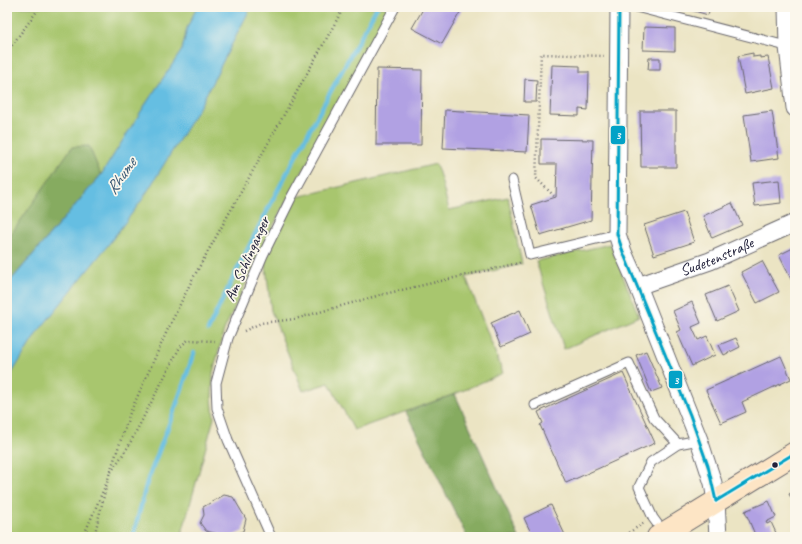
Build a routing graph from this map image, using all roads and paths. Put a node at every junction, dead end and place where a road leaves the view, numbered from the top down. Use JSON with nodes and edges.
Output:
{"nodes":[{"id":1,"x":40,"y":7,"type":"edge"},
{"id":2,"x":344,"y":7,"type":"edge"},
{"id":3,"x":395,"y":7,"type":"edge"},
{"id":4,"x":619,"y":7,"type":"edge"},
{"id":5,"x":636,"y":7,"type":"edge"},
{"id":6,"x":786,"y":7,"type":"edge"},
{"id":7,"x":791,"y":48,"type":"edge"},
{"id":8,"x":7,"y":52,"type":"edge"},
{"id":9,"x":618,"y":56,"type":"junction"},
{"id":10,"x":795,"y":108,"type":"edge"},
{"id":11,"x":537,"y":174,"type":"junction"},
{"id":12,"x":531,"y":175,"type":"dead end"},
{"id":13,"x":512,"y":180,"type":"dead end"},
{"id":14,"x":554,"y":196,"type":"dead end"},
{"id":15,"x":795,"y":223,"type":"edge"},
{"id":16,"x":617,"y":234,"type":"junction"},
{"id":17,"x":530,"y":255,"type":"junction"},
{"id":18,"x":638,"y":286,"type":"junction"},
{"id":19,"x":228,"y":338,"type":"junction"},
{"id":20,"x":535,"y":405,"type":"dead end"},
{"id":21,"x":699,"y":440,"type":"junction"},
{"id":22,"x":678,"y":444,"type":"junction"},
{"id":23,"x":795,"y":452,"type":"edge"},
{"id":24,"x":109,"y":476,"type":"junction"},
{"id":25,"x":716,"y":501,"type":"junction"},
{"id":26,"x":661,"y":535,"type":"edge"},
{"id":27,"x":83,"y":537,"type":"edge"},
{"id":28,"x":94,"y":537,"type":"edge"},
{"id":29,"x":270,"y":537,"type":"edge"},
{"id":30,"x":718,"y":537,"type":"edge"}],
"edges":[{"from":1,"to":8,"type":"path"},
{"from":2,"to":24,"type":"path"},
{"from":3,"to":19,"type":"lane","name":"Am Schlinganger"},
{"from":4,"to":9,"type":"street"},
{"from":5,"to":7,"type":"lane"},
{"from":6,"to":7,"type":"street"},
{"from":7,"to":10,"type":"street"},
{"from":9,"to":11,"type":"path"},
{"from":9,"to":16,"type":"street"},
{"from":11,"to":12,"type":"path"},
{"from":11,"to":14,"type":"path"},
{"from":13,"to":17,"type":"lane"},
{"from":15,"to":18,"type":"street","name":"Sudetenstraße"},
{"from":16,"to":17,"type":"lane"},
{"from":16,"to":18,"type":"street"},
{"from":17,"to":19,"type":"path"},
{"from":18,"to":21,"type":"street"},
{"from":19,"to":24,"type":"path"},
{"from":19,"to":29,"type":"lane","name":"Am Schlinganger"},
{"from":20,"to":22,"type":"lane"},
{"from":21,"to":22,"type":"lane"},
{"from":21,"to":25,"type":"street"},
{"from":22,"to":26,"type":"lane"},
{"from":23,"to":25,"type":"main road"},
{"from":24,"to":27,"type":"path"},
{"from":24,"to":28,"type":"path"},
{"from":25,"to":26,"type":"main road"},
{"from":25,"to":30,"type":"street"}]}
